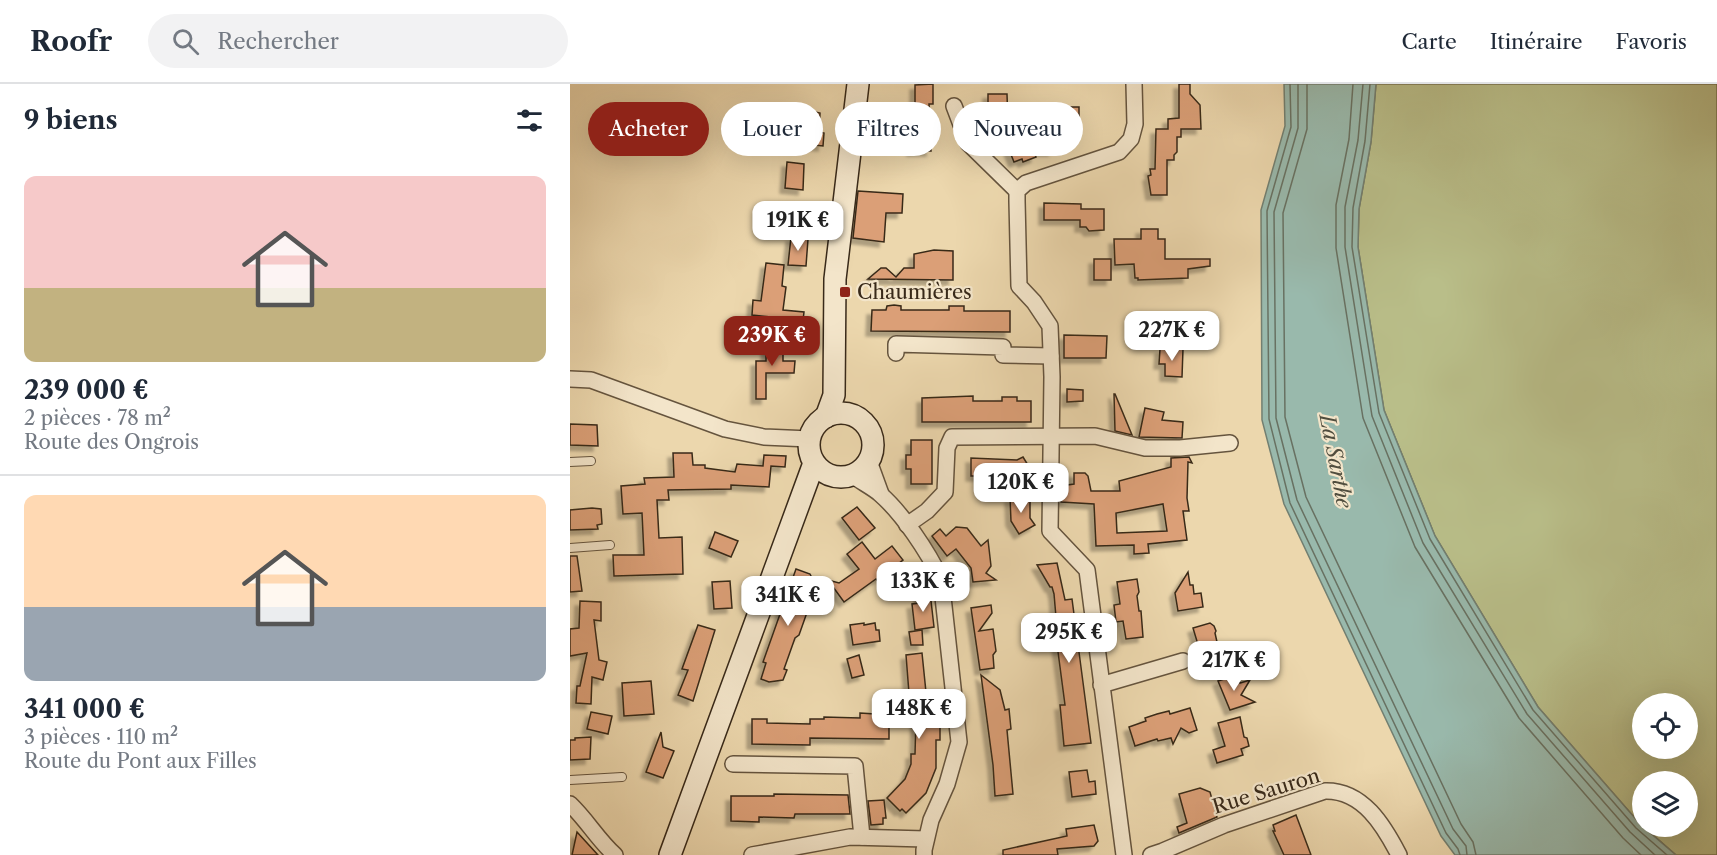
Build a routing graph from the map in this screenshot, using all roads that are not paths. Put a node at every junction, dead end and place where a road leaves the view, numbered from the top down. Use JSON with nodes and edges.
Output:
{"nodes":[{"id":1,"x":858,"y":84,"type":"edge"},
{"id":2,"x":1134,"y":84,"type":"edge"},
{"id":3,"x":981,"y":156,"type":"edge"},
{"id":4,"x":1017,"y":191,"type":"junction"},
{"id":5,"x":834,"y":303,"type":"junction"},
{"id":6,"x":896,"y":353,"type":"dead end"},
{"id":7,"x":1051,"y":356,"type":"junction"},
{"id":8,"x":570,"y":379,"type":"edge"},
{"id":9,"x":826,"y":417,"type":"junction"},
{"id":10,"x":860,"y":420,"type":"junction"},
{"id":11,"x":1051,"y":436,"type":"junction"},
{"id":12,"x":810,"y":439,"type":"junction"},
{"id":13,"x":1230,"y":443,"type":"dead end"},
{"id":14,"x":591,"y":461,"type":"dead end"},
{"id":15,"x":870,"y":461,"type":"junction"},
{"id":16,"x":570,"y":462,"type":"edge"},
{"id":17,"x":814,"y":463,"type":"junction"},
{"id":18,"x":842,"y":476,"type":"junction"},
{"id":19,"x":880,"y":495,"type":"junction"},
{"id":20,"x":803,"y":499,"type":"junction"},
{"id":21,"x":907,"y":525,"type":"junction"},
{"id":22,"x":610,"y":545,"type":"dead end"},
{"id":23,"x":570,"y":548,"type":"edge"},
{"id":24,"x":1183,"y":661,"type":"dead end"},
{"id":25,"x":1101,"y":685,"type":"junction"},
{"id":26,"x":733,"y":764,"type":"dead end"},
{"id":27,"x":622,"y":777,"type":"dead end"},
{"id":28,"x":570,"y":780,"type":"edge"},
{"id":29,"x":570,"y":804,"type":"edge"},
{"id":30,"x":862,"y":837,"type":"junction"},
{"id":31,"x":925,"y":847,"type":"edge"},
{"id":32,"x":615,"y":855,"type":"edge"},
{"id":33,"x":670,"y":855,"type":"edge"},
{"id":34,"x":752,"y":855,"type":"edge"},
{"id":35,"x":1124,"y":855,"type":"edge"},
{"id":36,"x":1150,"y":855,"type":"edge"},
{"id":37,"x":1399,"y":855,"type":"edge"}],
"edges":[{"from":1,"to":5,"type":"street"},
{"from":2,"to":4,"type":"street"},
{"from":3,"to":4,"type":"street"},
{"from":4,"to":7,"type":"street"},
{"from":5,"to":9,"type":"street"},
{"from":5,"to":10,"type":"street"},
{"from":6,"to":7,"type":"street"},
{"from":7,"to":11,"type":"street"},
{"from":8,"to":12,"type":"street"},
{"from":9,"to":10,"type":"street"},
{"from":9,"to":12,"type":"street"},
{"from":10,"to":15,"type":"street"},
{"from":11,"to":13,"type":"street"},
{"from":11,"to":21,"type":"street"},
{"from":11,"to":25,"type":"street"},
{"from":12,"to":17,"type":"street"},
{"from":14,"to":16,"type":"lane"},
{"from":15,"to":18,"type":"street"},
{"from":15,"to":19,"type":"street"},
{"from":17,"to":18,"type":"street"},
{"from":17,"to":20,"type":"street"},
{"from":18,"to":19,"type":"street"},
{"from":18,"to":20,"type":"street"},
{"from":19,"to":21,"type":"street"},
{"from":20,"to":33,"type":"street"},
{"from":21,"to":31,"type":"street"},
{"from":22,"to":23,"type":"lane"},
{"from":24,"to":25,"type":"street"},
{"from":25,"to":35,"type":"street"},
{"from":26,"to":30,"type":"street"},
{"from":27,"to":28,"type":"lane"},
{"from":29,"to":32,"type":"street"},
{"from":30,"to":31,"type":"street"},
{"from":30,"to":34,"type":"street"},
{"from":36,"to":37,"type":"street","name":"Rue Sauron"}]}
